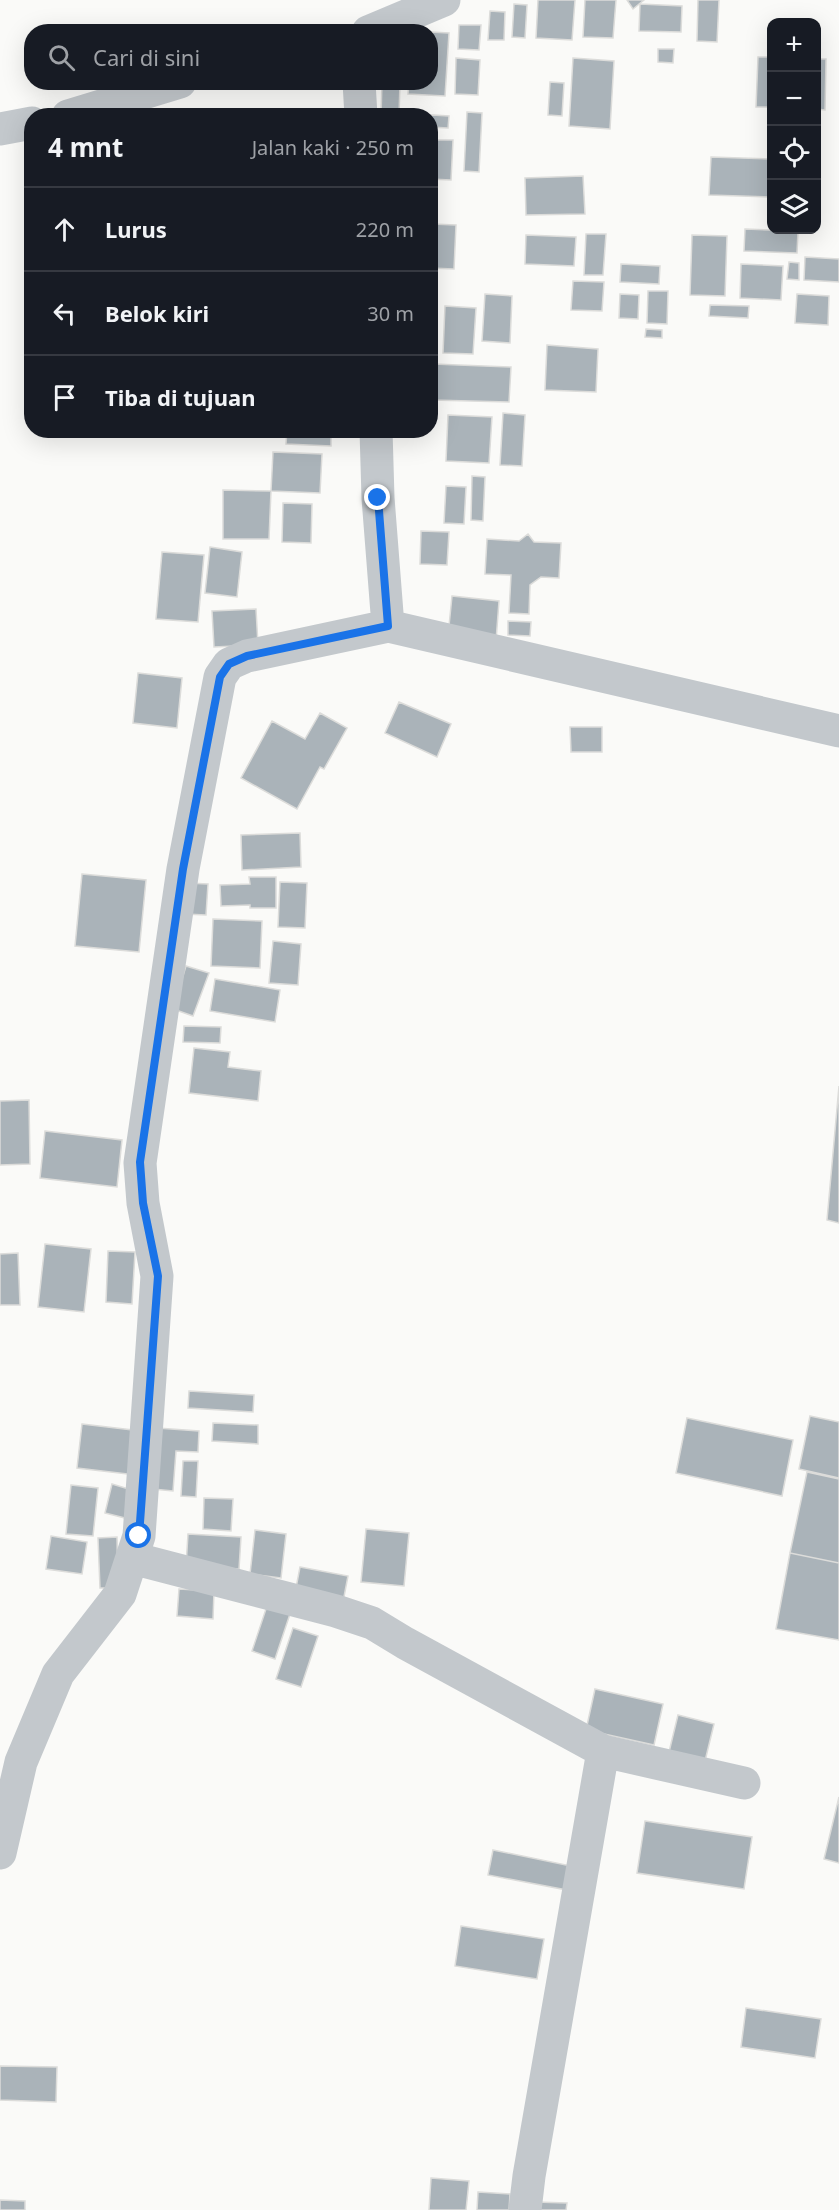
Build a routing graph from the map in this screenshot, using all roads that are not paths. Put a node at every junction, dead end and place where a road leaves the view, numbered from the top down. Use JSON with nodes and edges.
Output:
{"nodes":[{"id":1,"x":444,"y":0,"type":"edge"},
{"id":2,"x":387,"y":24,"type":"edge"},
{"id":3,"x":154,"y":90,"type":"edge"},
{"id":4,"x":359,"y":90,"type":"edge"},
{"id":5,"x":94,"y":108,"type":"edge"},
{"id":6,"x":361,"y":108,"type":"edge"},
{"id":7,"x":24,"y":124,"type":"edge"},
{"id":8,"x":0,"y":129,"type":"edge"},
{"id":9,"x":376,"y":438,"type":"edge"},
{"id":10,"x":388,"y":626,"type":"junction"},
{"id":11,"x":839,"y":731,"type":"edge"},
{"id":12,"x":132,"y":1558,"type":"junction"},
{"id":13,"x":603,"y":1751,"type":"junction"},
{"id":14,"x":744,"y":1783,"type":"dead end"},
{"id":15,"x":0,"y":1853,"type":"edge"},
{"id":16,"x":525,"y":2210,"type":"edge"}],
"edges":[{"from":1,"to":2,"type":"street"},
{"from":3,"to":5,"type":"street"},
{"from":4,"to":6,"type":"street"},
{"from":7,"to":8,"type":"street"},
{"from":9,"to":10,"type":"street"},
{"from":10,"to":11,"type":"street"},
{"from":10,"to":12,"type":"street"},
{"from":12,"to":13,"type":"street"},
{"from":12,"to":15,"type":"street"},
{"from":13,"to":14,"type":"street"},
{"from":13,"to":16,"type":"street"}]}
